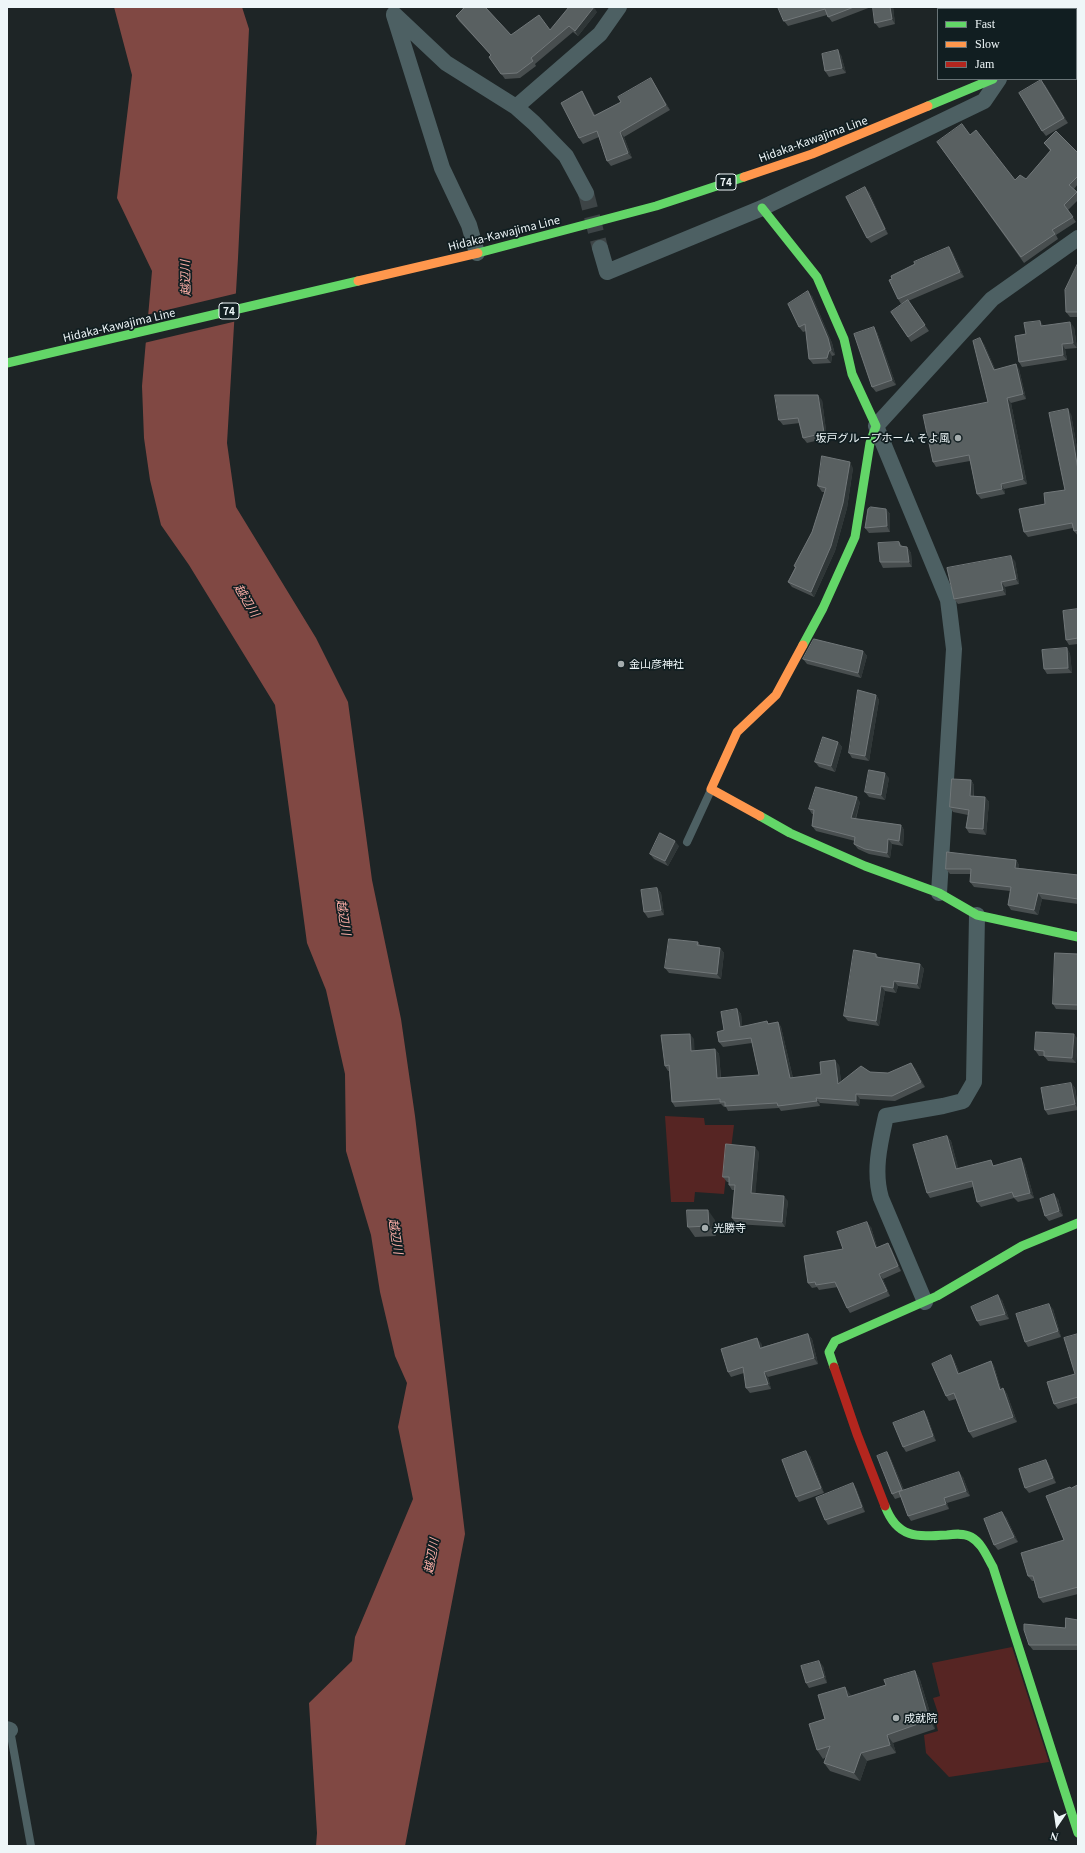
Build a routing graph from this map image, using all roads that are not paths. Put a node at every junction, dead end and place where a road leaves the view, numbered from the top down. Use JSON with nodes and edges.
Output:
{"nodes":[{"id":1,"x":619,"y":7,"type":"edge"},
{"id":2,"x":991,"y":80,"type":"edge"},
{"id":3,"x":998,"y":80,"type":"edge"},
{"id":4,"x":516,"y":107,"type":"junction"},
{"id":5,"x":586,"y":192,"type":"tunnel mouth"},
{"id":6,"x":762,"y":208,"type":"junction"},
{"id":7,"x":1078,"y":238,"type":"edge"},
{"id":8,"x":600,"y":248,"type":"tunnel mouth"},
{"id":9,"x":477,"y":253,"type":"junction"},
{"id":10,"x":7,"y":364,"type":"edge"},
{"id":11,"x":876,"y":426,"type":"junction"},
{"id":12,"x":711,"y":789,"type":"junction"},
{"id":13,"x":687,"y":842,"type":"dead end"},
{"id":14,"x":939,"y":893,"type":"junction"},
{"id":15,"x":977,"y":915,"type":"junction"},
{"id":16,"x":1078,"y":937,"type":"edge"},
{"id":17,"x":1078,"y":1223,"type":"edge"},
{"id":18,"x":924,"y":1302,"type":"junction"},
{"id":19,"x":8,"y":1730,"type":"edge"},
{"id":20,"x":1078,"y":1833,"type":"edge"},
{"id":21,"x":31,"y":1846,"type":"edge"}],
"edges":[{"from":1,"to":4,"type":"street"},
{"from":2,"to":9,"type":"street","name":"Hidaka-Kawajima Line","number":"74"},
{"from":3,"to":6,"type":"street"},
{"from":4,"to":5,"type":"street"},
{"from":4,"to":9,"type":"street"},
{"from":6,"to":8,"type":"street"},
{"from":6,"to":11,"type":"street"},
{"from":7,"to":11,"type":"street"},
{"from":9,"to":10,"type":"street","name":"Hidaka-Kawajima Line","number":"74"},
{"from":11,"to":12,"type":"street"},
{"from":11,"to":14,"type":"street"},
{"from":12,"to":13,"type":"lane"},
{"from":12,"to":14,"type":"street"},
{"from":14,"to":15,"type":"street"},
{"from":15,"to":16,"type":"street"},
{"from":15,"to":18,"type":"street"},
{"from":17,"to":18,"type":"street"},
{"from":18,"to":20,"type":"street"},
{"from":19,"to":21,"type":"lane"}]}
